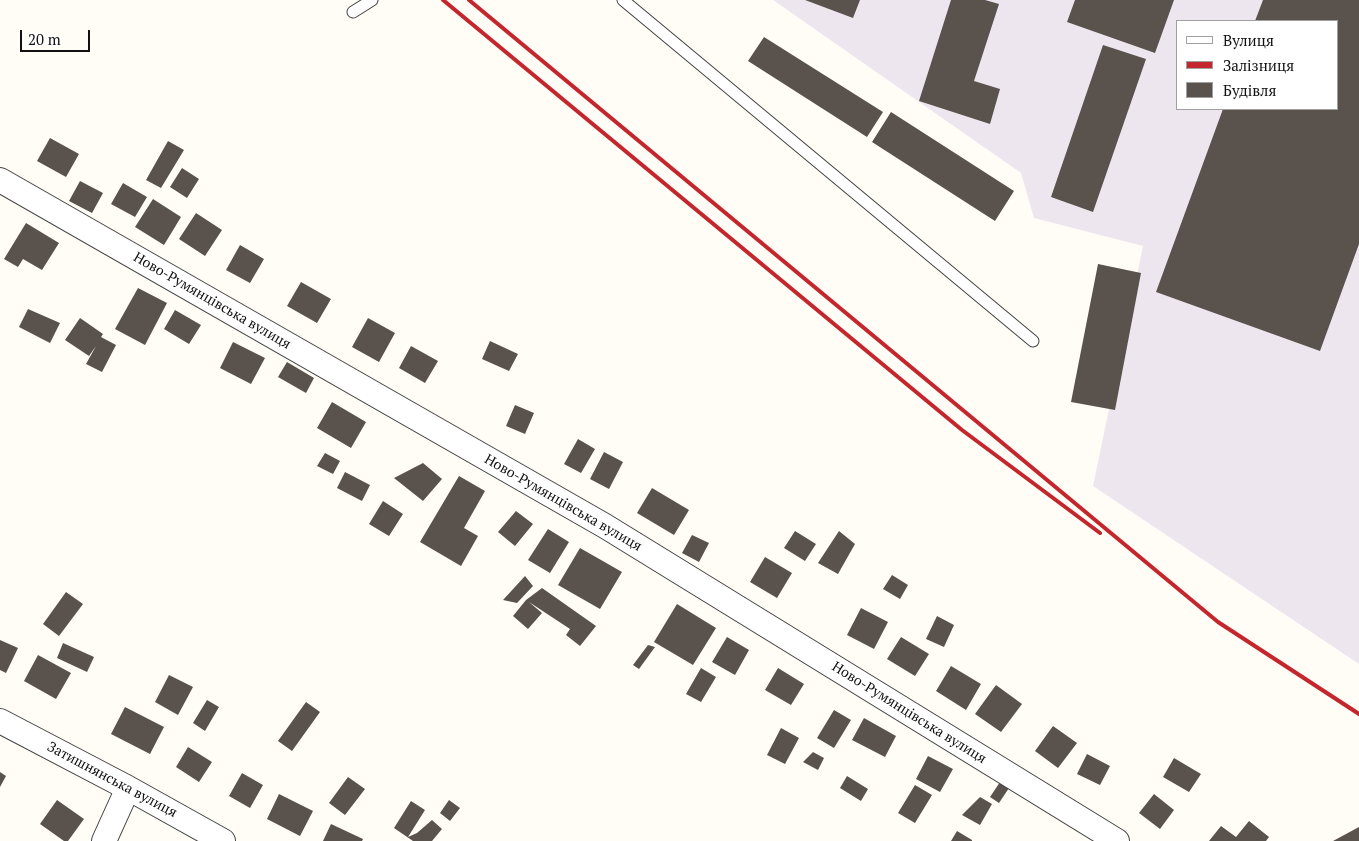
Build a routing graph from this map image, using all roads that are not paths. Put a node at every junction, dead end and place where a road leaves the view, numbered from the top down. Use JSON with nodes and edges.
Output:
{"nodes":[{"id":1,"x":372,"y":0,"type":"edge"},
{"id":2,"x":623,"y":0,"type":"edge"},
{"id":3,"x":353,"y":12,"type":"dead end"},
{"id":4,"x":0,"y":180,"type":"edge"},
{"id":5,"x":1033,"y":341,"type":"dead end"},
{"id":6,"x":0,"y":721,"type":"edge"},
{"id":7,"x":128,"y":788,"type":"junction"},
{"id":8,"x":104,"y":841,"type":"edge"},
{"id":9,"x":223,"y":841,"type":"edge"},
{"id":10,"x":1117,"y":841,"type":"edge"}],
"edges":[{"from":1,"to":3,"type":"lane"},
{"from":2,"to":5,"type":"lane"},
{"from":4,"to":10,"type":"street","name":"Ново-Румянцівська вулиця"},
{"from":6,"to":7,"type":"street","name":"Затишнянська вулиця"},
{"from":7,"to":8,"type":"street"},
{"from":7,"to":9,"type":"street","name":"Затишнянська вулиця"}]}
